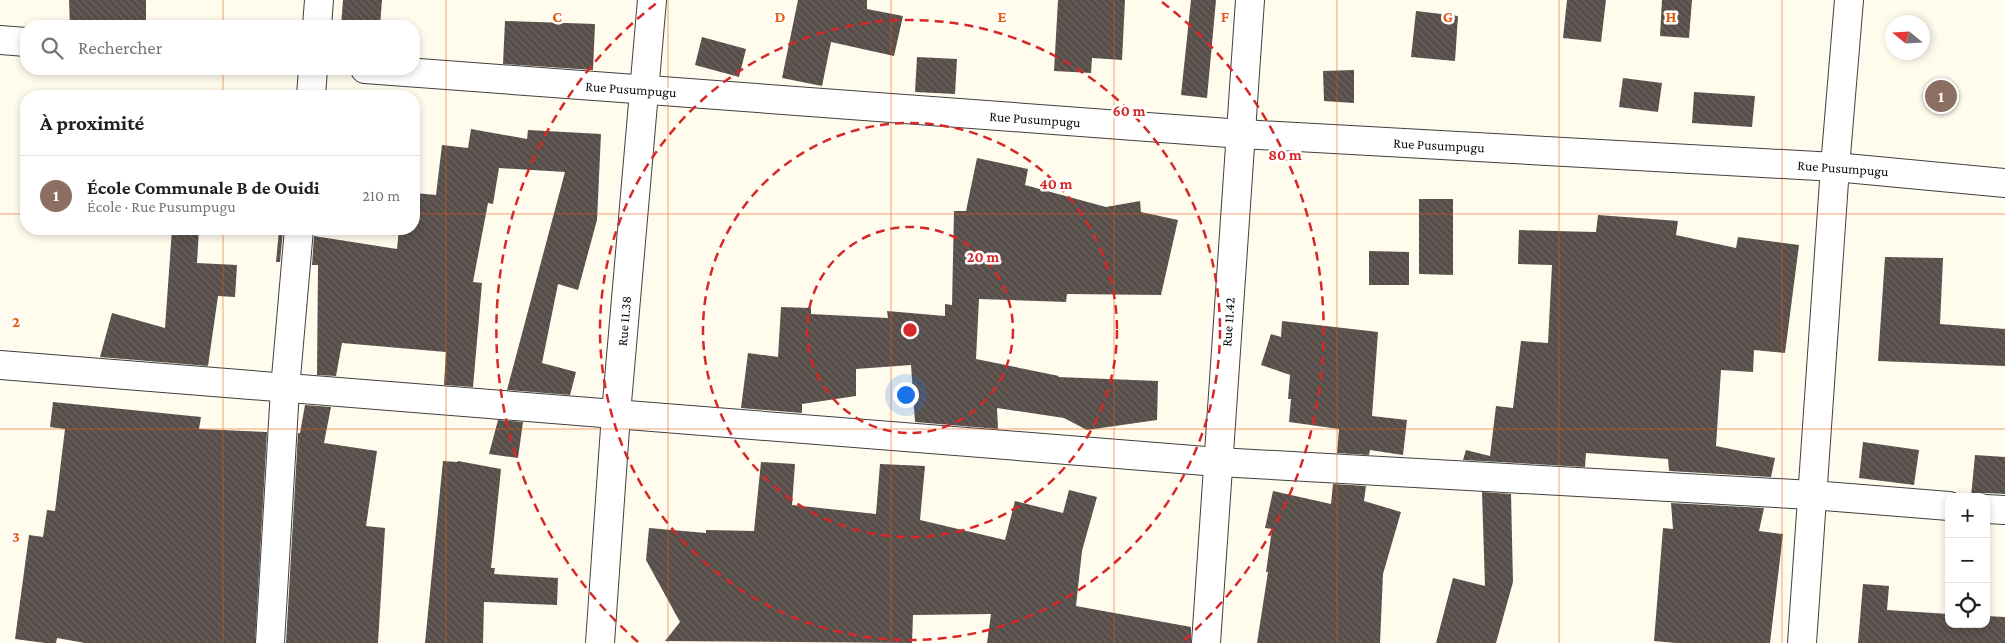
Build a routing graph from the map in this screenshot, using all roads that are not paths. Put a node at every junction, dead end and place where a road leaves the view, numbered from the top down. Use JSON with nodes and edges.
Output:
{"nodes":[{"id":1,"x":319,"y":0,"type":"edge"},
{"id":2,"x":652,"y":0,"type":"edge"},
{"id":3,"x":1250,"y":0,"type":"edge"},
{"id":4,"x":1849,"y":0,"type":"edge"},
{"id":5,"x":317,"y":20,"type":"edge"},
{"id":6,"x":0,"y":40,"type":"edge"},
{"id":7,"x":20,"y":42,"type":"edge"},
{"id":8,"x":420,"y":73,"type":"edge"},
{"id":9,"x":313,"y":75,"type":"edge"},
{"id":10,"x":311,"y":90,"type":"edge"},
{"id":11,"x":644,"y":90,"type":"junction"},
{"id":12,"x":1242,"y":134,"type":"junction"},
{"id":13,"x":1835,"y":167,"type":"junction"},
{"id":14,"x":2005,"y":183,"type":"edge"},
{"id":15,"x":298,"y":235,"type":"edge"},
{"id":16,"x":0,"y":365,"type":"edge"},
{"id":17,"x":285,"y":389,"type":"junction"},
{"id":18,"x":616,"y":414,"type":"junction"},
{"id":19,"x":1218,"y":462,"type":"junction"},
{"id":20,"x":1812,"y":495,"type":"junction"},
{"id":21,"x":1945,"y":506,"type":"edge"},
{"id":22,"x":1990,"y":509,"type":"edge"},
{"id":23,"x":2005,"y":510,"type":"edge"},
{"id":24,"x":270,"y":643,"type":"edge"},
{"id":25,"x":600,"y":643,"type":"edge"},
{"id":26,"x":1206,"y":643,"type":"edge"},
{"id":27,"x":1802,"y":643,"type":"edge"}],
"edges":[{"from":1,"to":5,"type":"street"},
{"from":2,"to":11,"type":"street","name":"Rue 11.38"},
{"from":3,"to":12,"type":"street","name":"Rue 11.42"},
{"from":4,"to":13,"type":"street"},
{"from":6,"to":7,"type":"street"},
{"from":8,"to":11,"type":"street","name":"Rue Pusumpugu"},
{"from":9,"to":10,"type":"street"},
{"from":11,"to":12,"type":"street","name":"Rue Pusumpugu"},
{"from":11,"to":18,"type":"street","name":"Rue 11.38"},
{"from":12,"to":13,"type":"street","name":"Rue Pusumpugu"},
{"from":12,"to":19,"type":"street","name":"Rue 11.42"},
{"from":13,"to":14,"type":"street","name":"Rue Pusumpugu"},
{"from":13,"to":20,"type":"street"},
{"from":15,"to":17,"type":"street"},
{"from":16,"to":17,"type":"street"},
{"from":17,"to":18,"type":"street"},
{"from":17,"to":24,"type":"street"},
{"from":18,"to":19,"type":"street"},
{"from":18,"to":25,"type":"street","name":"Rue 11.38"},
{"from":19,"to":20,"type":"street"},
{"from":19,"to":26,"type":"street","name":"Rue 11.42"},
{"from":20,"to":21,"type":"street"},
{"from":20,"to":27,"type":"street"},
{"from":22,"to":23,"type":"street"}]}
